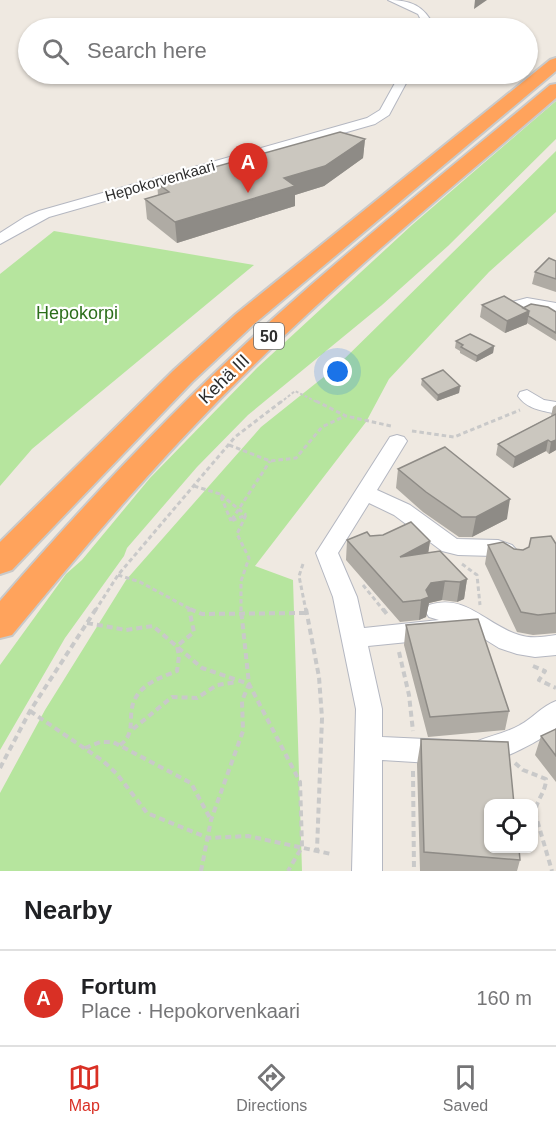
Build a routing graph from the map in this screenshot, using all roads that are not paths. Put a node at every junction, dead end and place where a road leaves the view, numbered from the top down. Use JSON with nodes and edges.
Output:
{"nodes":[{"id":1,"x":393,"y":0,"type":"edge"},
{"id":2,"x":425,"y":18,"type":"edge"},
{"id":3,"x":556,"y":50,"type":"edge"},
{"id":4,"x":556,"y":63,"type":"edge"},
{"id":5,"x":538,"y":66,"type":"edge"},
{"id":6,"x":538,"y":78,"type":"edge"},
{"id":7,"x":400,"y":84,"type":"edge"},
{"id":8,"x":519,"y":84,"type":"edge"},
{"id":9,"x":531,"y":84,"type":"edge"},
{"id":10,"x":556,"y":89,"type":"edge"},
{"id":11,"x":493,"y":115,"type":"junction"},
{"id":12,"x":0,"y":240,"type":"edge"},
{"id":13,"x":514,"y":307,"type":"edge"},
{"id":14,"x":556,"y":308,"type":"edge"},
{"id":15,"x":556,"y":391,"type":"edge"},
{"id":16,"x":556,"y":408,"type":"edge"},
{"id":17,"x":402,"y":433,"type":"road end"},
{"id":18,"x":365,"y":493,"type":"junction"},
{"id":19,"x":483,"y":531,"type":"dead end"},
{"id":20,"x":0,"y":562,"type":"edge"},
{"id":21,"x":437,"y":611,"type":"dead end"},
{"id":22,"x":0,"y":625,"type":"edge"},
{"id":23,"x":482,"y":625,"type":"junction"},
{"id":24,"x":354,"y":638,"type":"junction"},
{"id":25,"x":556,"y":645,"type":"edge"},
{"id":26,"x":554,"y":718,"type":"edge"},
{"id":27,"x":368,"y":748,"type":"junction"},
{"id":28,"x":368,"y":871,"type":"edge"}],
"edges":[{"from":1,"to":2,"type":"street"},
{"from":3,"to":5,"type":"highway"},
{"from":4,"to":6,"type":"highway","name":"Kehä III","number":"50"},
{"from":7,"to":12,"type":"street","name":"Hepokorvenkaari"},
{"from":8,"to":11,"type":"highway"},
{"from":9,"to":11,"type":"highway","name":"Kehä III","number":"50"},
{"from":10,"to":22,"type":"highway","name":"Kehä III","number":"50"},
{"from":11,"to":20,"type":"highway","name":"Kehä III","number":"50"},
{"from":13,"to":14,"type":"street"},
{"from":15,"to":16,"type":"street"},
{"from":17,"to":18,"type":"street"},
{"from":18,"to":19,"type":"street"},
{"from":18,"to":24,"type":"street"},
{"from":21,"to":23,"type":"street"},
{"from":23,"to":24,"type":"street"},
{"from":23,"to":25,"type":"street"},
{"from":24,"to":27,"type":"street"},
{"from":26,"to":27,"type":"street"},
{"from":27,"to":28,"type":"street"}]}
